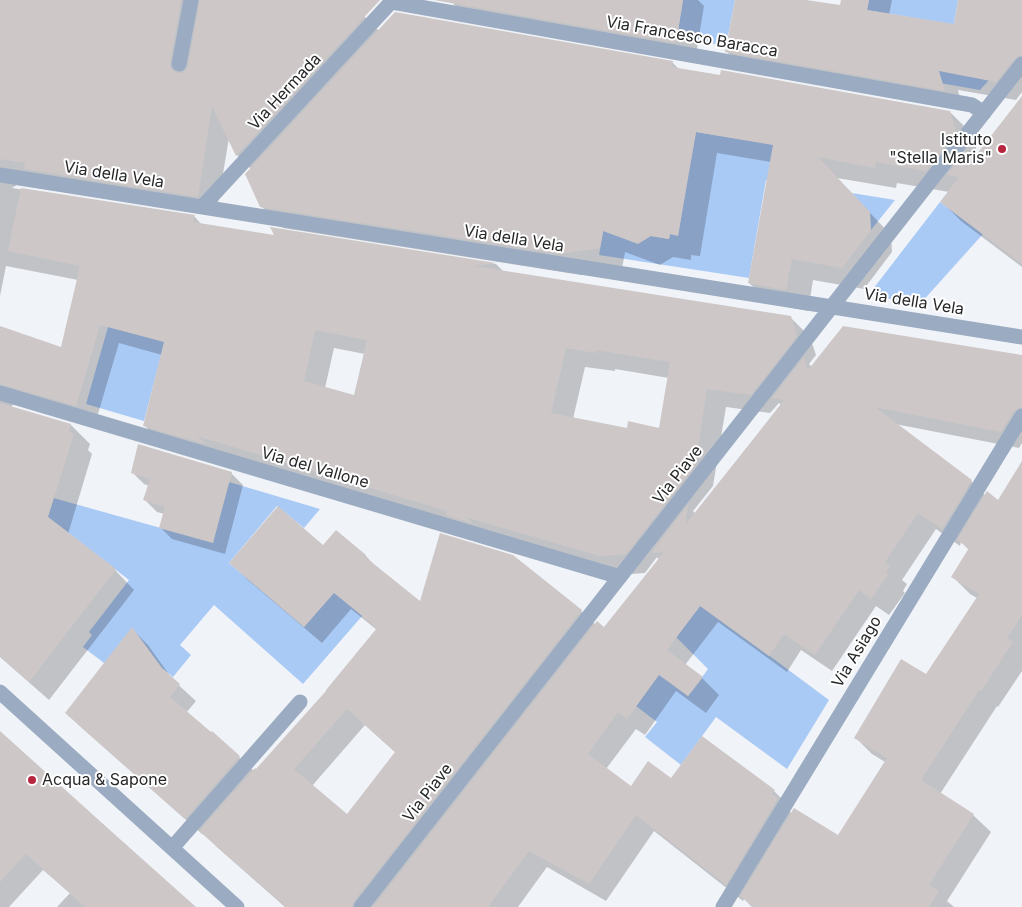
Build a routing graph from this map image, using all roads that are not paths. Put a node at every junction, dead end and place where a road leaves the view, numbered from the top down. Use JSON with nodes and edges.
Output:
{"nodes":[{"id":1,"x":191,"y":0,"type":"edge"},
{"id":2,"x":393,"y":1,"type":"edge"},
{"id":3,"x":179,"y":64,"type":"dead end"},
{"id":4,"x":1022,"y":64,"type":"edge"},
{"id":5,"x":984,"y":113,"type":"junction"},
{"id":6,"x":0,"y":175,"type":"edge"},
{"id":7,"x":202,"y":207,"type":"junction"},
{"id":8,"x":832,"y":306,"type":"junction"},
{"id":9,"x":1022,"y":337,"type":"edge"},
{"id":10,"x":0,"y":393,"type":"edge"},
{"id":11,"x":1022,"y":416,"type":"edge"},
{"id":12,"x":620,"y":577,"type":"junction"},
{"id":13,"x":0,"y":692,"type":"edge"},
{"id":14,"x":300,"y":702,"type":"dead end"},
{"id":15,"x":172,"y":848,"type":"junction"},
{"id":16,"x":237,"y":907,"type":"edge"},
{"id":17,"x":361,"y":907,"type":"edge"},
{"id":18,"x":722,"y":907,"type":"edge"}],
"edges":[{"from":1,"to":3,"type":"street"},
{"from":2,"to":5,"type":"street","name":"Via Francesco Baracca"},
{"from":2,"to":7,"type":"street","name":"Via Hermada"},
{"from":4,"to":5,"type":"street","name":"Via Piave"},
{"from":5,"to":8,"type":"street","name":"Via Piave"},
{"from":6,"to":7,"type":"street","name":"Via della Vela"},
{"from":7,"to":8,"type":"street","name":"Via della Vela"},
{"from":8,"to":9,"type":"street","name":"Via della Vela"},
{"from":8,"to":12,"type":"street","name":"Via Piave"},
{"from":10,"to":12,"type":"street","name":"Via del Vallone"},
{"from":11,"to":18,"type":"street","name":"Via Asiago"},
{"from":12,"to":17,"type":"street","name":"Via Piave"},
{"from":13,"to":15,"type":"street"},
{"from":14,"to":15,"type":"street"},
{"from":15,"to":16,"type":"street"}]}
